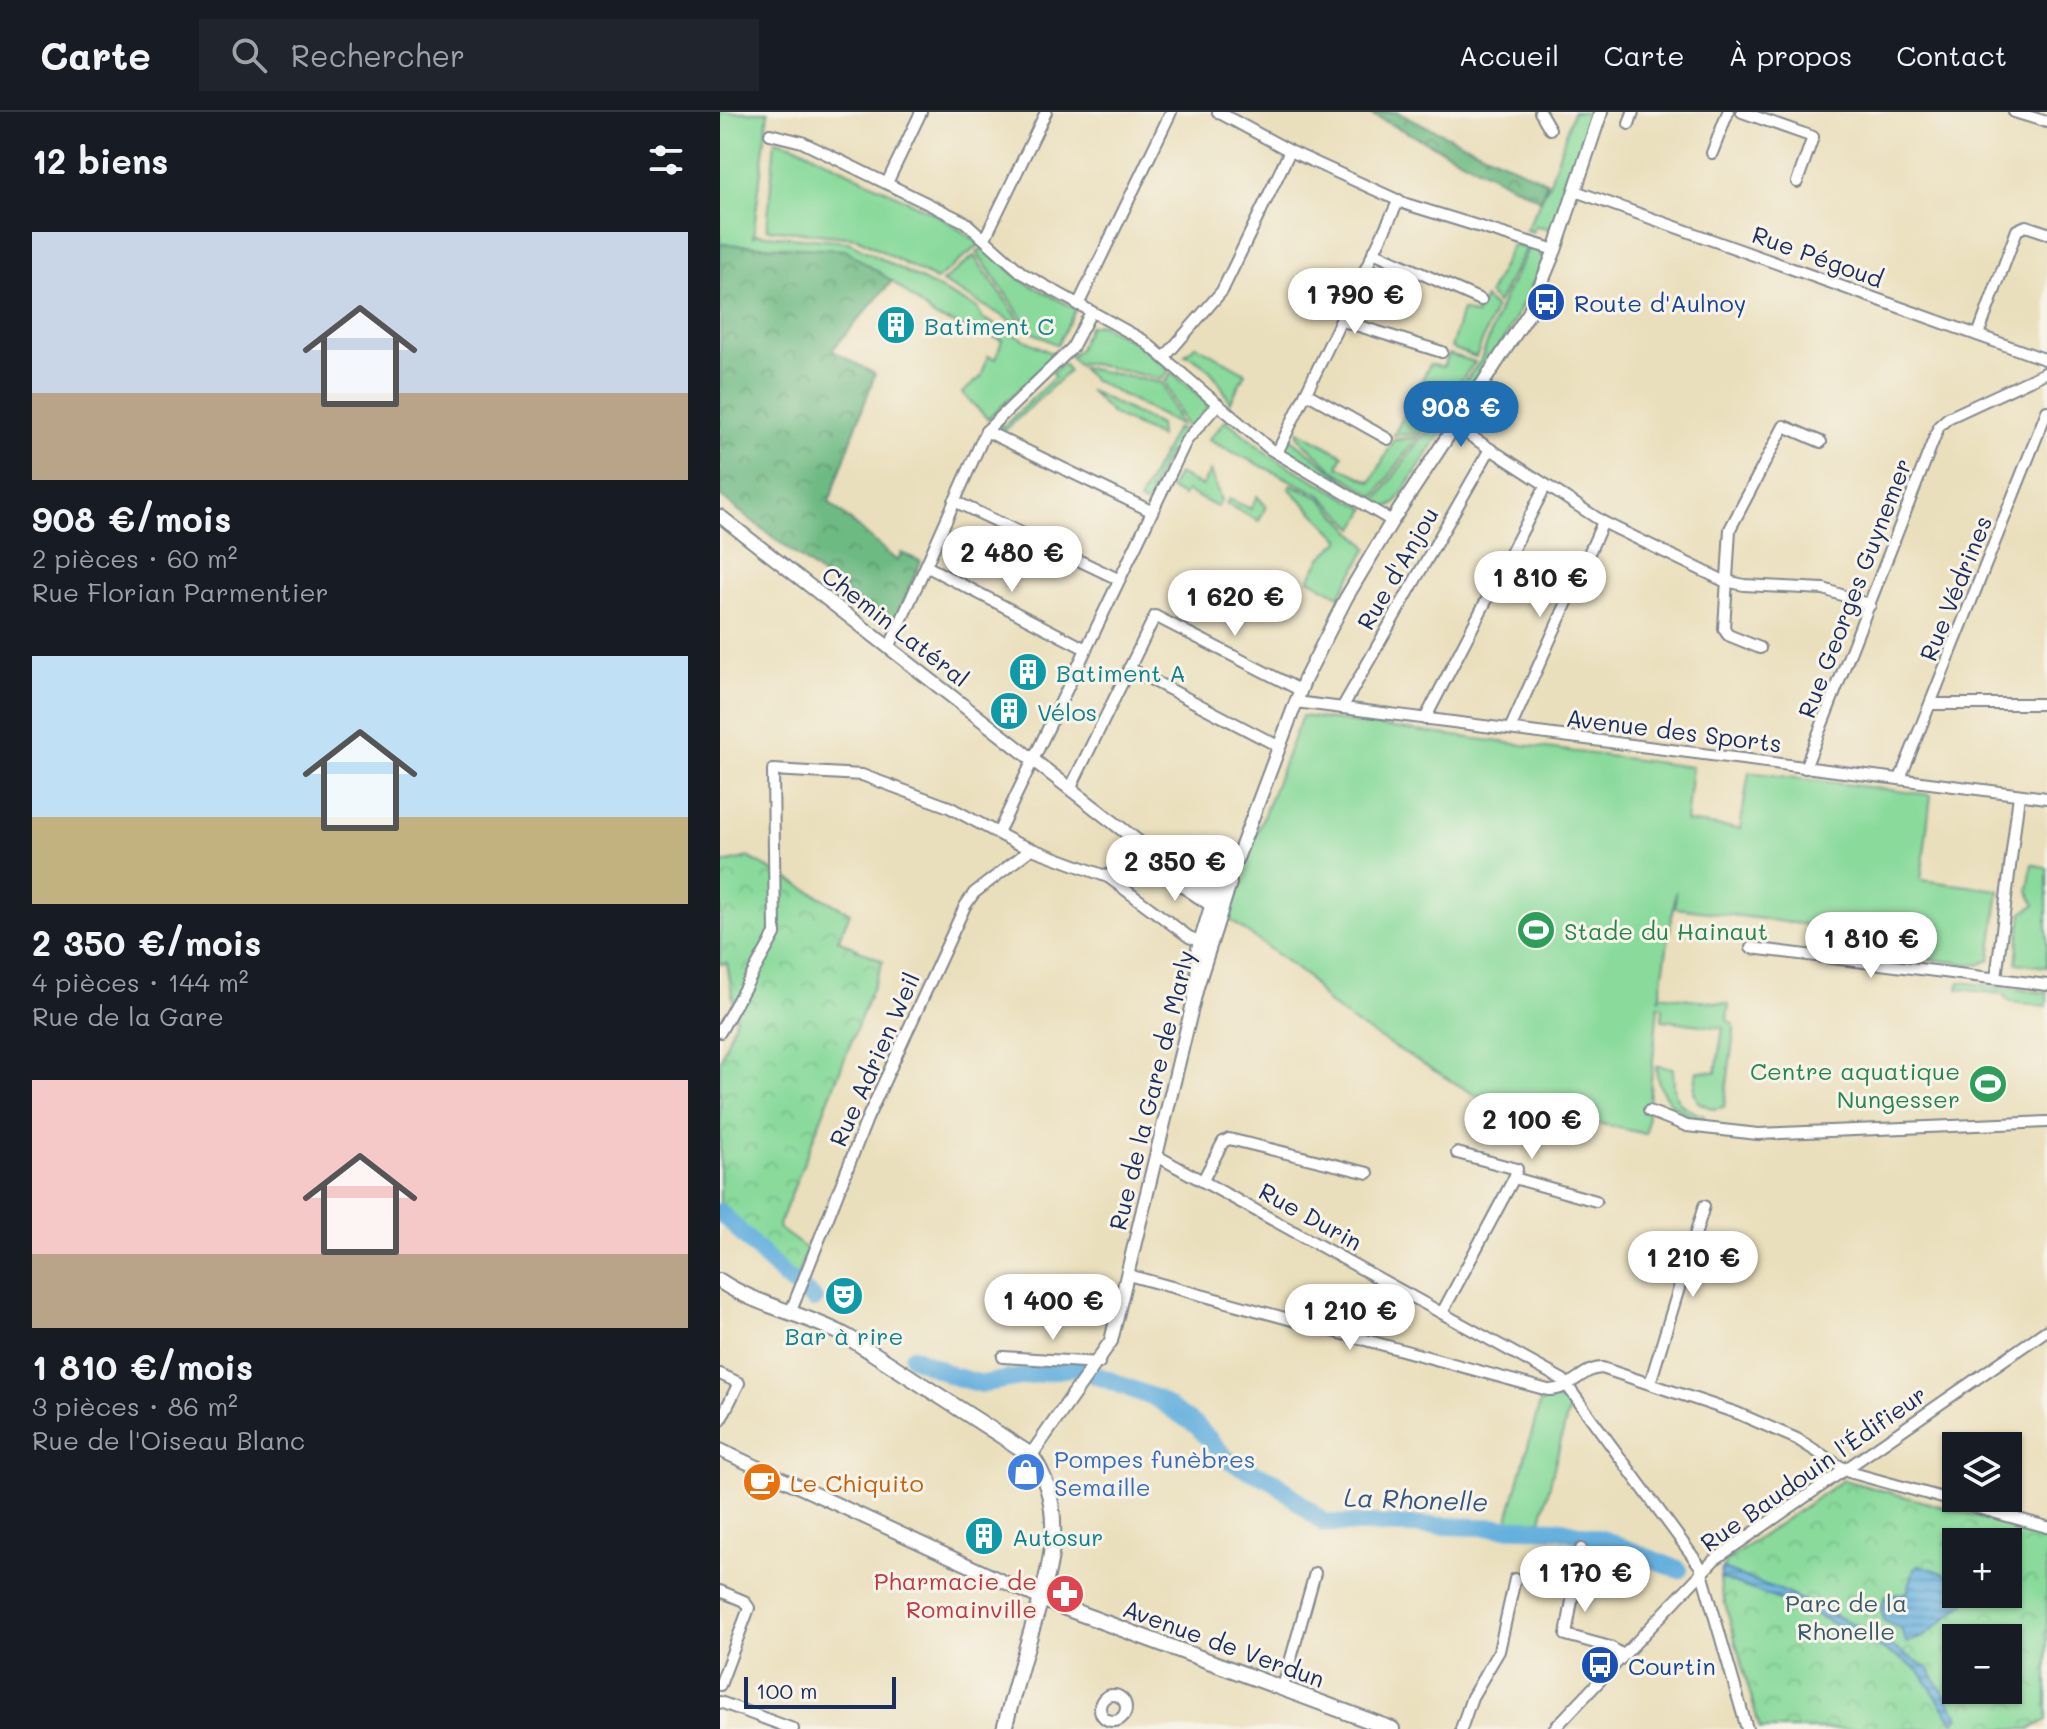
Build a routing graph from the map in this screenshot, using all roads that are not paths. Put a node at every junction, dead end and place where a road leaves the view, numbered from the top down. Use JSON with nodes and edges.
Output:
{"nodes":[{"id":1,"x":921,"y":112,"type":"edge"},
{"id":2,"x":1046,"y":112,"type":"edge"},
{"id":3,"x":1171,"y":112,"type":"edge"},
{"id":4,"x":1218,"y":112,"type":"edge"},
{"id":5,"x":1540,"y":112,"type":"edge"},
{"id":6,"x":1601,"y":112,"type":"edge"},
{"id":7,"x":1633,"y":112,"type":"edge"},
{"id":8,"x":1728,"y":112,"type":"edge"},
{"id":9,"x":1742,"y":112,"type":"edge"},
{"id":10,"x":2016,"y":112,"type":"edge"},
{"id":11,"x":2047,"y":122,"type":"edge"},
{"id":12,"x":1629,"y":124,"type":"dead end"},
{"id":13,"x":1550,"y":129,"type":"dead end"},
{"id":14,"x":770,"y":134,"type":"dead end"},
{"id":15,"x":1290,"y":151,"type":"junction"},
{"id":16,"x":1712,"y":153,"type":"dead end"},
{"id":17,"x":1797,"y":182,"type":"dead end"},
{"id":18,"x":887,"y":183,"type":"junction"},
{"id":19,"x":1575,"y":191,"type":"junction"},
{"id":20,"x":1399,"y":200,"type":"junction"},
{"id":21,"x":2047,"y":233,"type":"edge"},
{"id":22,"x":985,"y":238,"type":"junction"},
{"id":23,"x":1555,"y":250,"type":"junction"},
{"id":24,"x":1373,"y":252,"type":"junction"},
{"id":25,"x":1481,"y":300,"type":"dead end"},
{"id":26,"x":1078,"y":305,"type":"junction"},
{"id":27,"x":1091,"y":312,"type":"junction"},
{"id":28,"x":1343,"y":321,"type":"junction"},
{"id":29,"x":1978,"y":335,"type":"junction"},
{"id":30,"x":1442,"y":352,"type":"dead end"},
{"id":31,"x":1164,"y":358,"type":"junction"},
{"id":32,"x":2047,"y":360,"type":"edge"},
{"id":33,"x":2047,"y":372,"type":"edge"},
{"id":34,"x":1306,"y":393,"type":"junction"},
{"id":35,"x":1218,"y":404,"type":"junction"},
{"id":36,"x":2047,"y":411,"type":"edge"},
{"id":37,"x":1455,"y":426,"type":"junction"},
{"id":38,"x":986,"y":431,"type":"junction"},
{"id":39,"x":1388,"y":439,"type":"dead end"},
{"id":40,"x":1821,"y":442,"type":"dead end"},
{"id":41,"x":1490,"y":449,"type":"junction"},
{"id":42,"x":1277,"y":453,"type":"junction"},
{"id":43,"x":1546,"y":485,"type":"junction"},
{"id":44,"x":954,"y":501,"type":"junction"},
{"id":45,"x":1151,"y":511,"type":"junction"},
{"id":46,"x":720,"y":516,"type":"edge"},
{"id":47,"x":1392,"y":521,"type":"junction"},
{"id":48,"x":1603,"y":522,"type":"junction"},
{"id":49,"x":926,"y":566,"type":"junction"},
{"id":50,"x":1118,"y":579,"type":"junction"},
{"id":51,"x":1727,"y":582,"type":"junction"},
{"id":52,"x":1870,"y":605,"type":"junction"},
{"id":53,"x":889,"y":648,"type":"junction"},
{"id":54,"x":1084,"y":648,"type":"junction"},
{"id":55,"x":1760,"y":648,"type":"dead end"},
{"id":56,"x":1129,"y":668,"type":"junction"},
{"id":57,"x":1298,"y":696,"type":"junction"},
{"id":58,"x":1931,"y":704,"type":"junction"},
{"id":59,"x":2047,"y":704,"type":"edge"},
{"id":60,"x":1342,"y":708,"type":"junction"},
{"id":61,"x":1425,"y":719,"type":"junction"},
{"id":62,"x":1510,"y":729,"type":"junction"},
{"id":63,"x":1278,"y":746,"type":"junction"},
{"id":64,"x":1031,"y":758,"type":"junction"},
{"id":65,"x":1805,"y":768,"type":"junction"},
{"id":66,"x":1900,"y":779,"type":"junction"},
{"id":67,"x":1070,"y":789,"type":"junction"},
{"id":68,"x":2019,"y":795,"type":"junction"},
{"id":69,"x":2047,"y":798,"type":"edge"},
{"id":70,"x":998,"y":833,"type":"junction"},
{"id":71,"x":1136,"y":841,"type":"junction"},
{"id":72,"x":1031,"y":849,"type":"junction"},
{"id":73,"x":1108,"y":877,"type":"junction"},
{"id":74,"x":1218,"y":902,"type":"junction"},
{"id":75,"x":1205,"y":944,"type":"junction"},
{"id":76,"x":1751,"y":948,"type":"dead end"},
{"id":77,"x":1996,"y":978,"type":"junction"},
{"id":78,"x":2047,"y":985,"type":"edge"},
{"id":79,"x":720,"y":1032,"type":"edge"},
{"id":80,"x":1649,"y":1111,"type":"dead end"},
{"id":81,"x":2047,"y":1122,"type":"edge"},
{"id":82,"x":1457,"y":1153,"type":"dead end"},
{"id":83,"x":1157,"y":1156,"type":"junction"},
{"id":84,"x":1368,"y":1173,"type":"dead end"},
{"id":85,"x":1514,"y":1178,"type":"junction"},
{"id":86,"x":1203,"y":1180,"type":"junction"},
{"id":87,"x":1596,"y":1201,"type":"dead end"},
{"id":88,"x":1704,"y":1206,"type":"dead end"},
{"id":89,"x":1128,"y":1275,"type":"junction"},
{"id":90,"x":720,"y":1281,"type":"edge"},
{"id":91,"x":791,"y":1311,"type":"junction"},
{"id":92,"x":1443,"y":1311,"type":"junction"},
{"id":93,"x":2047,"y":1330,"type":"edge"},
{"id":94,"x":1003,"y":1357,"type":"dead end"},
{"id":95,"x":1097,"y":1365,"type":"junction"},
{"id":96,"x":720,"y":1374,"type":"edge"},
{"id":97,"x":1650,"y":1383,"type":"junction"},
{"id":98,"x":1568,"y":1386,"type":"junction"},
{"id":99,"x":720,"y":1421,"type":"edge"},
{"id":100,"x":720,"y":1450,"type":"edge"},
{"id":101,"x":1031,"y":1455,"type":"junction"},
{"id":102,"x":1844,"y":1470,"type":"junction"},
{"id":103,"x":2047,"y":1527,"type":"edge"},
{"id":104,"x":1581,"y":1549,"type":"dead end"},
{"id":105,"x":1702,"y":1571,"type":"junction"},
{"id":106,"x":1315,"y":1573,"type":"dead end"},
{"id":107,"x":1515,"y":1579,"type":"dead end"},
{"id":108,"x":720,"y":1591,"type":"edge"},
{"id":109,"x":1041,"y":1599,"type":"junction"},
{"id":110,"x":1623,"y":1655,"type":"junction"},
{"id":111,"x":720,"y":1685,"type":"edge"},
{"id":112,"x":1283,"y":1687,"type":"junction"},
{"id":113,"x":720,"y":1702,"type":"edge"},
{"id":114,"x":793,"y":1729,"type":"edge"},
{"id":115,"x":1004,"y":1729,"type":"edge"},
{"id":116,"x":1392,"y":1729,"type":"edge"},
{"id":117,"x":1461,"y":1729,"type":"edge"},
{"id":118,"x":1554,"y":1729,"type":"edge"},
{"id":119,"x":1747,"y":1729,"type":"edge"}],
"edges":[{"from":1,"to":18,"type":"street"},
{"from":2,"to":22,"type":"street"},
{"from":3,"to":26,"type":"street"},
{"from":4,"to":15,"type":"street"},
{"from":5,"to":13,"type":"street"},
{"from":6,"to":19,"type":"street"},
{"from":7,"to":12,"type":"street"},
{"from":8,"to":16,"type":"street"},
{"from":9,"to":17,"type":"street"},
{"from":10,"to":11,"type":"street"},
{"from":14,"to":18,"type":"street"},
{"from":15,"to":20,"type":"street"},
{"from":15,"to":31,"type":"street"},
{"from":18,"to":22,"type":"street"},
{"from":19,"to":23,"type":"street"},
{"from":19,"to":29,"type":"street","name":"Rue Pégoud"},
{"from":20,"to":23,"type":"street"},
{"from":20,"to":24,"type":"street"},
{"from":21,"to":29,"type":"street"},
{"from":22,"to":26,"type":"street"},
{"from":23,"to":37,"type":"street"},
{"from":24,"to":25,"type":"street"},
{"from":24,"to":28,"type":"street"},
{"from":26,"to":27,"type":"street"},
{"from":27,"to":31,"type":"street"},
{"from":27,"to":38,"type":"street"},
{"from":28,"to":30,"type":"street"},
{"from":28,"to":34,"type":"street"},
{"from":29,"to":32,"type":"street","name":"Rue Pégoud"},
{"from":31,"to":35,"type":"street"},
{"from":33,"to":52,"type":"street","name":"Rue Georges Guynemer"},
{"from":34,"to":39,"type":"street"},
{"from":34,"to":42,"type":"street"},
{"from":35,"to":42,"type":"street"},
{"from":35,"to":45,"type":"street"},
{"from":36,"to":58,"type":"street","name":"Rue Védrines"},
{"from":37,"to":41,"type":"street"},
{"from":37,"to":47,"type":"street"},
{"from":38,"to":44,"type":"street"},
{"from":38,"to":45,"type":"street"},
{"from":40,"to":51,"type":"street"},
{"from":41,"to":43,"type":"street"},
{"from":41,"to":60,"type":"street","name":"Rue d'Anjou"},
{"from":42,"to":47,"type":"street"},
{"from":43,"to":48,"type":"street"},
{"from":43,"to":61,"type":"street"},
{"from":44,"to":49,"type":"street"},
{"from":44,"to":50,"type":"street"},
{"from":45,"to":50,"type":"street"},
{"from":46,"to":53,"type":"street","name":"Chemin Latéral"},
{"from":47,"to":57,"type":"street"},
{"from":48,"to":51,"type":"street"},
{"from":48,"to":62,"type":"street"},
{"from":49,"to":53,"type":"street"},
{"from":49,"to":54,"type":"street"},
{"from":50,"to":54,"type":"street"},
{"from":51,"to":52,"type":"street"},
{"from":51,"to":55,"type":"street"},
{"from":52,"to":65,"type":"street","name":"Rue Georges Guynemer"},
{"from":53,"to":64,"type":"street","name":"Chemin Latéral"},
{"from":54,"to":64,"type":"street"},
{"from":56,"to":57,"type":"street","name":"Avenue des Sports"},
{"from":56,"to":63,"type":"street"},
{"from":56,"to":67,"type":"street"},
{"from":57,"to":60,"type":"street","name":"Avenue des Sports"},
{"from":57,"to":63,"type":"street"},
{"from":58,"to":59,"type":"street"},
{"from":58,"to":66,"type":"street","name":"Rue Védrines"},
{"from":60,"to":61,"type":"street","name":"Avenue des Sports"},
{"from":61,"to":62,"type":"street","name":"Avenue des Sports"},
{"from":62,"to":65,"type":"street","name":"Avenue des Sports"},
{"from":63,"to":74,"type":"street"},
{"from":64,"to":67,"type":"street","name":"Chemin Latéral"},
{"from":64,"to":70,"type":"street"},
{"from":65,"to":66,"type":"street","name":"Avenue des Sports"},
{"from":66,"to":68,"type":"street","name":"Avenue des Sports"},
{"from":67,"to":71,"type":"street","name":"Chemin Latéral"},
{"from":68,"to":69,"type":"street","name":"Avenue des Sports"},
{"from":68,"to":77,"type":"street"},
{"from":70,"to":72,"type":"street"},
{"from":70,"to":79,"type":"street"},
{"from":71,"to":73,"type":"street"},
{"from":71,"to":74,"type":"street","name":"Chemin Latéral"},
{"from":72,"to":73,"type":"street"},
{"from":72,"to":91,"type":"street","name":"Rue Adrien Weil"},
{"from":73,"to":75,"type":"street"},
{"from":74,"to":75,"type":"street","name":"Rue de la Gare de Marly"},
{"from":75,"to":83,"type":"street","name":"Rue de la Gare de Marly"},
{"from":76,"to":77,"type":"street"},
{"from":77,"to":78,"type":"street"},
{"from":80,"to":81,"type":"street"},
{"from":82,"to":85,"type":"street"},
{"from":83,"to":86,"type":"street","name":"Rue Durin"},
{"from":83,"to":89,"type":"street","name":"Rue de la Gare de Marly"},
{"from":84,"to":86,"type":"street"},
{"from":85,"to":87,"type":"street"},
{"from":85,"to":92,"type":"street"},
{"from":86,"to":92,"type":"street","name":"Rue Durin"},
{"from":88,"to":97,"type":"street"},
{"from":89,"to":95,"type":"street","name":"Rue de la Gare de Marly"},
{"from":89,"to":98,"type":"street"},
{"from":90,"to":91,"type":"main road"},
{"from":91,"to":101,"type":"main road"},
{"from":92,"to":98,"type":"street","name":"Rue Durin"},
{"from":93,"to":102,"type":"street","name":"Rue Baudouin l'Édifieur"},
{"from":94,"to":95,"type":"street"},
{"from":95,"to":101,"type":"street","name":"Rue de la Gare de Marly"},
{"from":96,"to":99,"type":"street"},
{"from":97,"to":98,"type":"street"},
{"from":97,"to":102,"type":"street"},
{"from":98,"to":105,"type":"street","name":"Rue Durin"},
{"from":100,"to":109,"type":"street"},
{"from":101,"to":109,"type":"main road"},
{"from":102,"to":103,"type":"street"},
{"from":102,"to":105,"type":"street","name":"Rue Baudouin l'Édifieur"},
{"from":104,"to":110,"type":"street"},
{"from":105,"to":110,"type":"street","name":"Rue Baudouin l'Édifieur"},
{"from":105,"to":119,"type":"street"},
{"from":106,"to":112,"type":"street"},
{"from":107,"to":117,"type":"street"},
{"from":108,"to":111,"type":"street"},
{"from":109,"to":112,"type":"main road","name":"Avenue de Verdun"},
{"from":109,"to":115,"type":"main road"},
{"from":110,"to":118,"type":"street","name":"Rue Baudouin l'Édifieur"},
{"from":112,"to":116,"type":"main road","name":"Avenue de Verdun"},
{"from":113,"to":114,"type":"street"}]}
